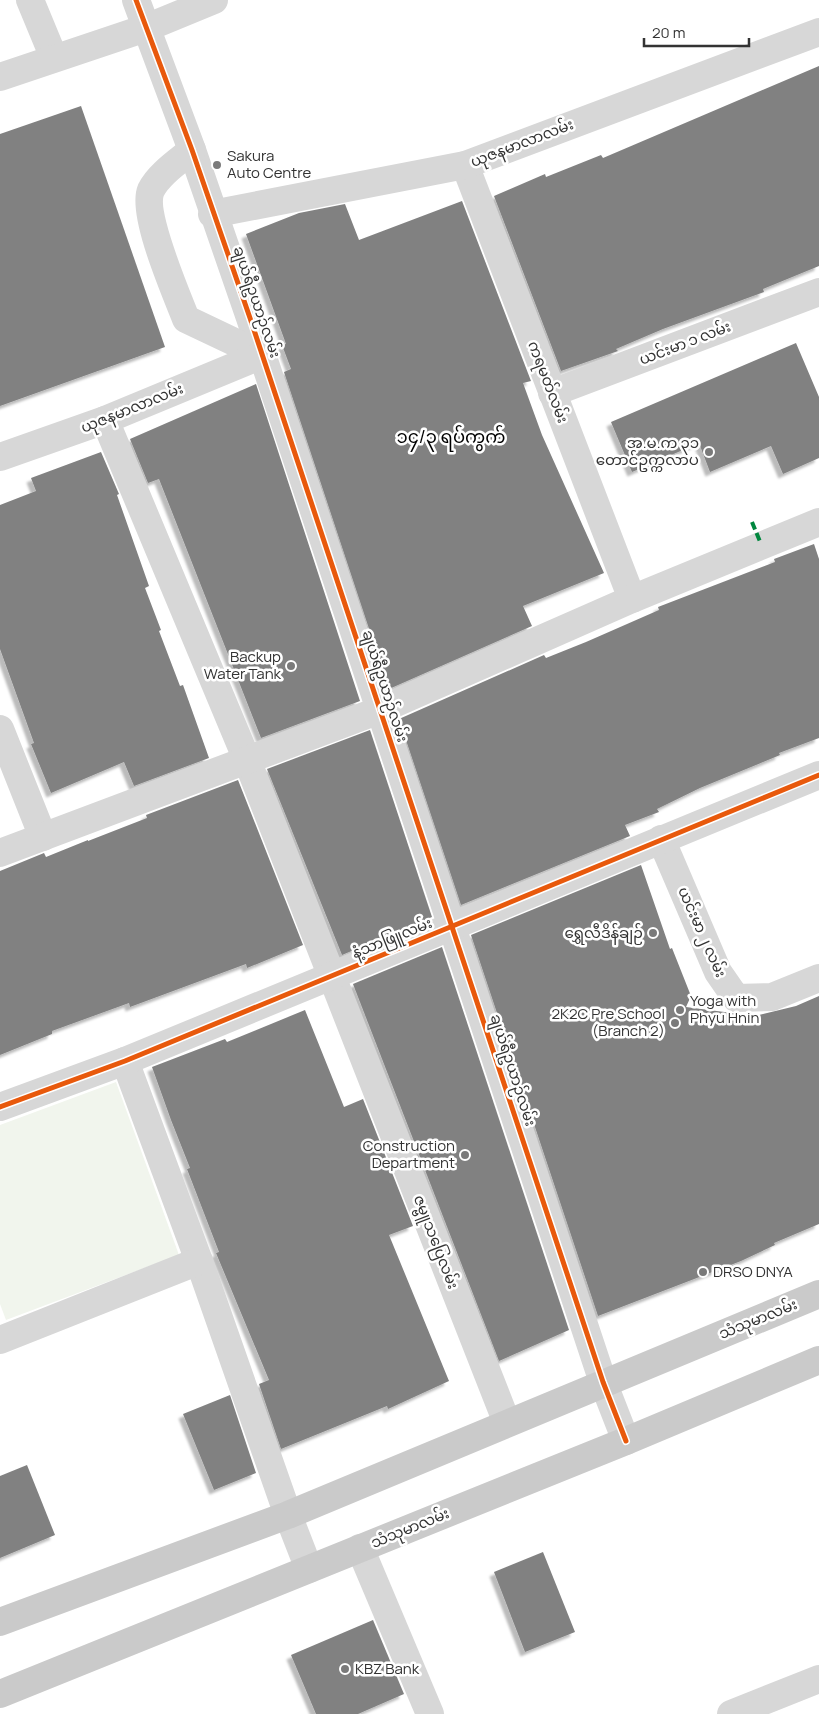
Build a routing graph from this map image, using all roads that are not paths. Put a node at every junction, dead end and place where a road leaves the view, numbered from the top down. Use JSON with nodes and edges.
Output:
{"nodes":[{"id":1,"x":30,"y":0,"type":"edge"},
{"id":2,"x":136,"y":0,"type":"edge"},
{"id":3,"x":214,"y":0,"type":"edge"},
{"id":4,"x":146,"y":28,"type":"junction"},
{"id":5,"x":819,"y":32,"type":"edge"},
{"id":6,"x":54,"y":58,"type":"junction"},
{"id":7,"x":0,"y":77,"type":"edge"},
{"id":8,"x":192,"y":150,"type":"junction"},
{"id":9,"x":464,"y":165,"type":"junction"},
{"id":10,"x":212,"y":214,"type":"junction"},
{"id":11,"x":819,"y":292,"type":"edge"},
{"id":12,"x":262,"y":356,"type":"junction"},
{"id":13,"x":552,"y":393,"type":"junction"},
{"id":14,"x":105,"y":420,"type":"junction"},
{"id":15,"x":0,"y":457,"type":"edge"},
{"id":16,"x":819,"y":522,"type":"edge"},
{"id":17,"x":632,"y":599,"type":"junction"},
{"id":18,"x":380,"y":710,"type":"junction"},
{"id":19,"x":0,"y":730,"type":"edge"},
{"id":20,"x":247,"y":760,"type":"junction"},
{"id":21,"x":819,"y":775,"type":"edge"},
{"id":22,"x":43,"y":837,"type":"junction"},
{"id":23,"x":661,"y":839,"type":"junction"},
{"id":24,"x":0,"y":853,"type":"edge"},
{"id":25,"x":452,"y":927,"type":"junction"},
{"id":26,"x":333,"y":976,"type":"junction"},
{"id":27,"x":819,"y":978,"type":"edge"},
{"id":28,"x":124,"y":1060,"type":"junction"},
{"id":29,"x":0,"y":1107,"type":"edge"},
{"id":30,"x":199,"y":1261,"type":"junction"},
{"id":31,"x":819,"y":1294,"type":"edge"},
{"id":32,"x":0,"y":1340,"type":"edge"},
{"id":33,"x":819,"y":1360,"type":"edge"},
{"id":34,"x":603,"y":1382,"type":"junction"},
{"id":35,"x":507,"y":1423,"type":"junction"},
{"id":36,"x":626,"y":1441,"type":"junction"},
{"id":37,"x":288,"y":1515,"type":"junction"},
{"id":38,"x":360,"y":1548,"type":"junction"},
{"id":39,"x":309,"y":1569,"type":"junction"},
{"id":40,"x":0,"y":1622,"type":"edge"},
{"id":41,"x":819,"y":1679,"type":"edge"},
{"id":42,"x":0,"y":1694,"type":"edge"},
{"id":43,"x":430,"y":1714,"type":"edge"},
{"id":44,"x":732,"y":1714,"type":"edge"}],
"edges":[{"from":1,"to":6,"type":"street"},
{"from":2,"to":4,"type":"street","name":"ချယ်ရီဥယာဉ်လမ်း"},
{"from":3,"to":4,"type":"street"},
{"from":4,"to":6,"type":"street"},
{"from":4,"to":8,"type":"street","name":"ချယ်ရီဥယာဉ်လမ်း"},
{"from":5,"to":9,"type":"street","name":"ယုဇနမာလာလမ်း"},
{"from":6,"to":7,"type":"street"},
{"from":8,"to":10,"type":"street","name":"ချယ်ရီဥယာဉ်လမ်း"},
{"from":8,"to":12,"type":"street"},
{"from":9,"to":10,"type":"street","name":"ယုဇနမာလာလမ်း"},
{"from":9,"to":13,"type":"street","name":"ကရမတ်လမ်း"},
{"from":10,"to":12,"type":"street","name":"ချယ်ရီဥယာဉ်လမ်း"},
{"from":11,"to":13,"type":"street","name":"ယင်းမာ ၁ လမ်း"},
{"from":12,"to":14,"type":"street","name":"ယုဇနမာလာလမ်း"},
{"from":12,"to":18,"type":"street","name":"ချယ်ရီဥယာဉ်လမ်း"},
{"from":13,"to":17,"type":"street","name":"ကရမတ်လမ်း"},
{"from":14,"to":15,"type":"street","name":"ယုဇနမာလာလမ်း"},
{"from":14,"to":20,"type":"street","name":"ဇမ္ဗူသပြေလမ်း"},
{"from":16,"to":17,"type":"street"},
{"from":17,"to":18,"type":"street"},
{"from":18,"to":20,"type":"street"},
{"from":18,"to":25,"type":"street","name":"ချယ်ရီဥယာဉ်လမ်း"},
{"from":19,"to":22,"type":"street"},
{"from":20,"to":22,"type":"street"},
{"from":20,"to":26,"type":"street","name":"ဇမ္ဗူသပြေလမ်း"},
{"from":21,"to":23,"type":"street","name":"နံ့သာဖြူလမ်း"},
{"from":22,"to":24,"type":"street"},
{"from":23,"to":25,"type":"street","name":"နံ့သာဖြူလမ်း"},
{"from":23,"to":27,"type":"street","name":"ယင်းမာ ၂ လမ်း"},
{"from":25,"to":26,"type":"street","name":"နံ့သာဖြူလမ်း"},
{"from":25,"to":34,"type":"street","name":"ချယ်ရီဥယာဉ်လမ်း"},
{"from":26,"to":28,"type":"street","name":"နံ့သာဖြူလမ်း"},
{"from":26,"to":35,"type":"street","name":"ဇမ္ဗူသပြေလမ်း"},
{"from":28,"to":29,"type":"street","name":"နံ့သာဖြူလမ်း"},
{"from":28,"to":30,"type":"street"},
{"from":30,"to":32,"type":"street"},
{"from":30,"to":37,"type":"street"},
{"from":31,"to":34,"type":"main road","name":"သံသုမာလမ်း"},
{"from":33,"to":36,"type":"main road","name":"သံသုမာလမ်း"},
{"from":34,"to":35,"type":"main road","name":"သံသုမာလမ်း"},
{"from":34,"to":36,"type":"street","name":"ချယ်ရီဥယာဉ်လမ်း"},
{"from":35,"to":37,"type":"main road","name":"သံသုမာလမ်း"},
{"from":36,"to":38,"type":"main road","name":"သံသုမာလမ်း"},
{"from":37,"to":39,"type":"street"},
{"from":37,"to":40,"type":"main road","name":"သံသုမာလမ်း"},
{"from":38,"to":39,"type":"main road","name":"သံသုမာလမ်း"},
{"from":38,"to":43,"type":"street"},
{"from":39,"to":42,"type":"main road","name":"သံသုမာလမ်း"},
{"from":41,"to":44,"type":"street"}]}
